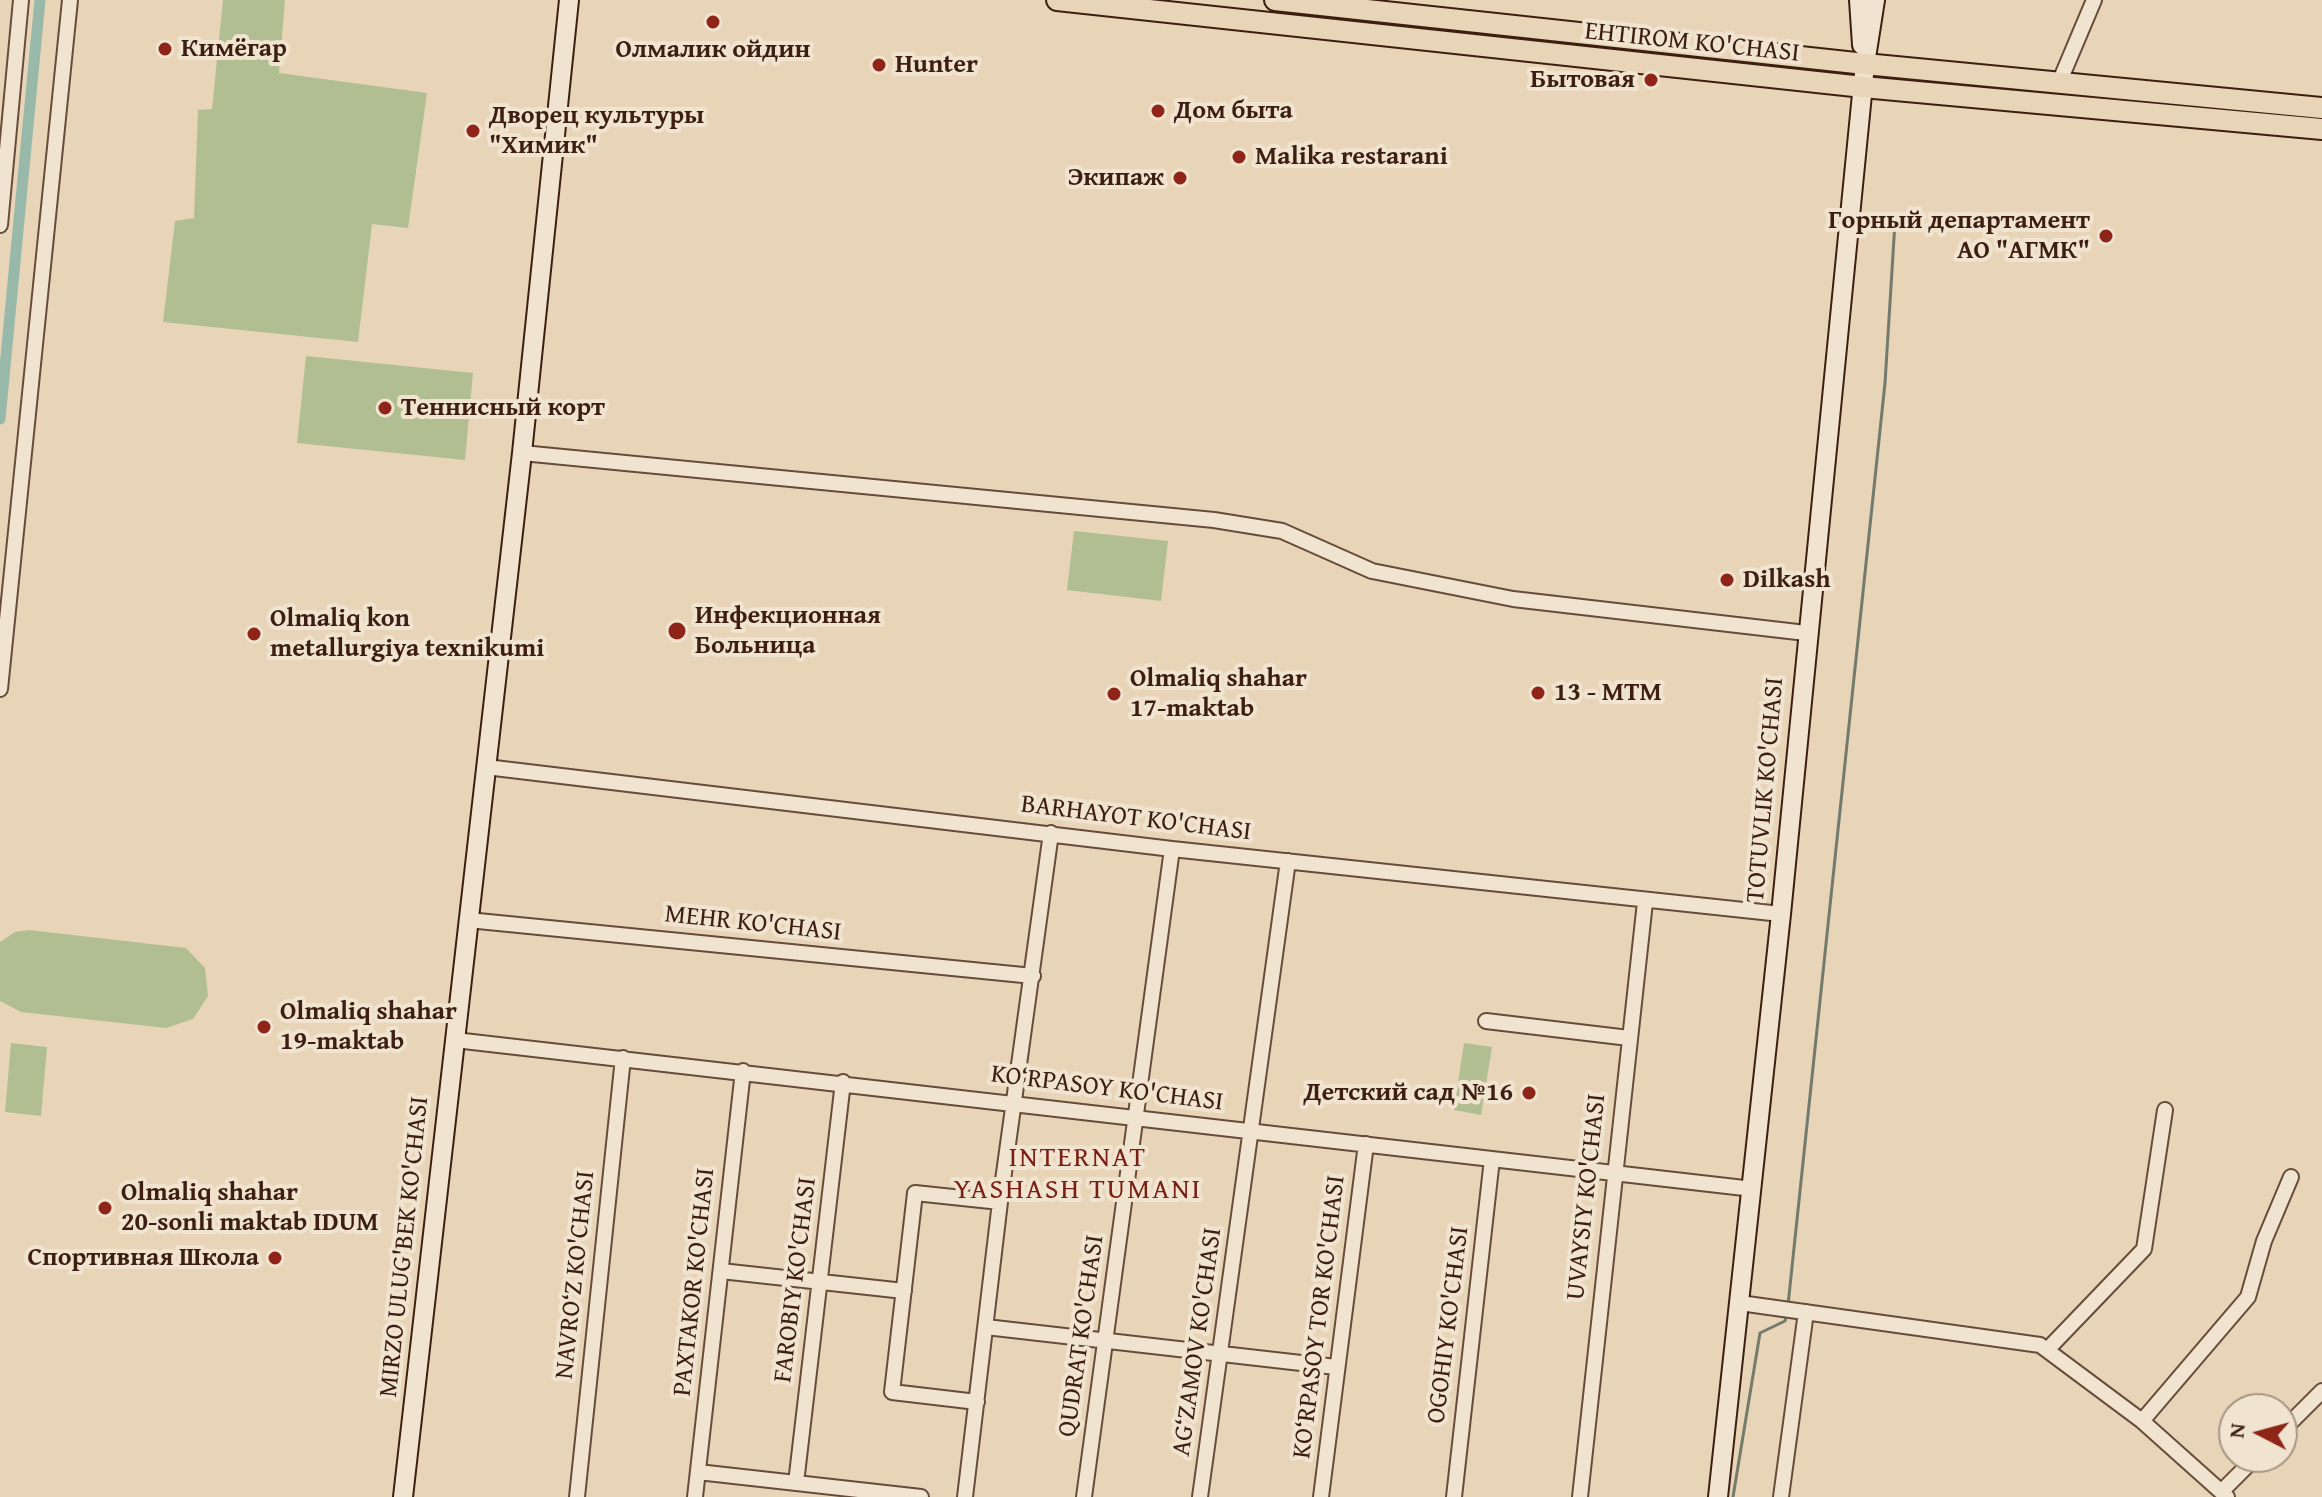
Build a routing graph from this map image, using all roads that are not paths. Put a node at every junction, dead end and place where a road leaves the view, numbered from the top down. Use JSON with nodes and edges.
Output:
{"nodes":[{"id":1,"x":21,"y":0,"type":"edge"},
{"id":2,"x":70,"y":0,"type":"edge"},
{"id":3,"x":569,"y":0,"type":"edge"},
{"id":4,"x":1057,"y":0,"type":"edge"},
{"id":5,"x":1275,"y":0,"type":"edge"},
{"id":6,"x":1859,"y":0,"type":"edge"},
{"id":7,"x":1875,"y":0,"type":"edge"},
{"id":8,"x":2094,"y":0,"type":"edge"},
{"id":9,"x":1865,"y":64,"type":"junction"},
{"id":10,"x":2059,"y":83,"type":"junction"},
{"id":11,"x":1863,"y":87,"type":"junction"},
{"id":12,"x":2322,"y":108,"type":"edge"},
{"id":13,"x":2322,"y":129,"type":"edge"},
{"id":14,"x":0,"y":225,"type":"edge"},
{"id":15,"x":522,"y":453,"type":"junction"},
{"id":16,"x":1806,"y":633,"type":"junction"},
{"id":17,"x":0,"y":689,"type":"edge"},
{"id":18,"x":486,"y":767,"type":"junction"},
{"id":19,"x":1051,"y":833,"type":"junction"},
{"id":20,"x":1172,"y":849,"type":"junction"},
{"id":21,"x":1288,"y":861,"type":"junction"},
{"id":22,"x":1645,"y":902,"type":"junction"},
{"id":23,"x":1781,"y":914,"type":"junction"},
{"id":24,"x":468,"y":920,"type":"junction"},
{"id":25,"x":1033,"y":976,"type":"junction"},
{"id":26,"x":1486,"y":1021,"type":"dead end"},
{"id":27,"x":1629,"y":1038,"type":"junction"},
{"id":28,"x":455,"y":1040,"type":"junction"},
{"id":29,"x":623,"y":1058,"type":"junction"},
{"id":30,"x":743,"y":1071,"type":"junction"},
{"id":31,"x":843,"y":1082,"type":"junction"},
{"id":32,"x":1015,"y":1103,"type":"junction"},
{"id":33,"x":2165,"y":1110,"type":"dead end"},
{"id":34,"x":1136,"y":1116,"type":"junction"},
{"id":35,"x":1252,"y":1130,"type":"junction"},
{"id":36,"x":1366,"y":1144,"type":"junction"},
{"id":37,"x":1492,"y":1159,"type":"junction"},
{"id":38,"x":1613,"y":1172,"type":"junction"},
{"id":39,"x":2291,"y":1177,"type":"dead end"},
{"id":40,"x":1753,"y":1189,"type":"junction"},
{"id":41,"x":1000,"y":1202,"type":"junction"},
{"id":42,"x":721,"y":1271,"type":"junction"},
{"id":43,"x":820,"y":1282,"type":"junction"},
{"id":44,"x":904,"y":1291,"type":"junction"},
{"id":45,"x":1740,"y":1303,"type":"junction"},
{"id":46,"x":1802,"y":1311,"type":"junction"},
{"id":47,"x":986,"y":1327,"type":"junction"},
{"id":48,"x":1107,"y":1339,"type":"junction"},
{"id":49,"x":2047,"y":1350,"type":"junction"},
{"id":50,"x":1221,"y":1355,"type":"junction"},
{"id":51,"x":1336,"y":1367,"type":"junction"},
{"id":52,"x":2322,"y":1391,"type":"edge"},
{"id":53,"x":977,"y":1402,"type":"junction"},
{"id":54,"x":2298,"y":1415,"type":"edge"},
{"id":55,"x":2142,"y":1421,"type":"junction"},
{"id":56,"x":698,"y":1472,"type":"junction"},
{"id":57,"x":2242,"y":1473,"type":"edge"},
{"id":58,"x":796,"y":1483,"type":"junction"},
{"id":59,"x":826,"y":1492,"type":"edge"},
{"id":60,"x":2224,"y":1494,"type":"edge"},
{"id":61,"x":403,"y":1497,"type":"edge"},
{"id":62,"x":577,"y":1497,"type":"edge"},
{"id":63,"x":695,"y":1497,"type":"edge"},
{"id":64,"x":921,"y":1497,"type":"edge"},
{"id":65,"x":965,"y":1497,"type":"edge"},
{"id":66,"x":1084,"y":1497,"type":"edge"},
{"id":67,"x":1200,"y":1497,"type":"edge"},
{"id":68,"x":1321,"y":1497,"type":"edge"},
{"id":69,"x":1454,"y":1497,"type":"edge"},
{"id":70,"x":1580,"y":1497,"type":"edge"},
{"id":71,"x":1718,"y":1497,"type":"edge"},
{"id":72,"x":1781,"y":1497,"type":"edge"}],
"edges":[{"from":1,"to":14,"type":"street"},
{"from":2,"to":17,"type":"street"},
{"from":3,"to":15,"type":"main road","name":"MIRZO ULUG'BEK KO'CHASI"},
{"from":4,"to":11,"type":"main road","name":"EHTIROM KO'CHASI"},
{"from":5,"to":9,"type":"main road","name":"EHTIROM KO'CHASI"},
{"from":6,"to":9,"type":"main road"},
{"from":7,"to":9,"type":"main road"},
{"from":8,"to":10,"type":"street"},
{"from":9,"to":10,"type":"main road","name":"EHTIROM KO'CHASI"},
{"from":9,"to":11,"type":"main road","name":"TOTUVLIK KO'CHASI"},
{"from":10,"to":12,"type":"main road","name":"EHTIROM KO'CHASI"},
{"from":11,"to":13,"type":"main road","name":"EHTIROM KO'CHASI"},
{"from":11,"to":16,"type":"main road","name":"TOTUVLIK KO'CHASI"},
{"from":15,"to":16,"type":"street"},
{"from":15,"to":18,"type":"main road","name":"MIRZO ULUG'BEK KO'CHASI"},
{"from":16,"to":23,"type":"main road","name":"TOTUVLIK KO'CHASI"},
{"from":18,"to":19,"type":"street","name":"BARHAYOT KO'CHASI"},
{"from":18,"to":24,"type":"main road","name":"MIRZO ULUG'BEK KO'CHASI"},
{"from":19,"to":20,"type":"street","name":"BARHAYOT KO'CHASI"},
{"from":19,"to":25,"type":"street"},
{"from":20,"to":21,"type":"street","name":"BARHAYOT KO'CHASI"},
{"from":20,"to":34,"type":"street","name":"QUDRAT KO'CHASI"},
{"from":21,"to":22,"type":"street","name":"BARHAYOT KO'CHASI"},
{"from":21,"to":35,"type":"street","name":"AG‘ZAMOV KO'CHASI"},
{"from":22,"to":23,"type":"street","name":"BARHAYOT KO'CHASI"},
{"from":22,"to":27,"type":"street","name":"UVAYSIY KO'CHASI"},
{"from":23,"to":40,"type":"main road","name":"TOTUVLIK KO'CHASI"},
{"from":24,"to":25,"type":"street","name":"MEHR KO'CHASI"},
{"from":24,"to":28,"type":"main road","name":"MIRZO ULUG'BEK KO'CHASI"},
{"from":25,"to":32,"type":"street"},
{"from":26,"to":27,"type":"street"},
{"from":27,"to":38,"type":"street","name":"UVAYSIY KO'CHASI"},
{"from":28,"to":29,"type":"street","name":"KO‘RPASOY KO'CHASI"},
{"from":28,"to":61,"type":"main road","name":"MIRZO ULUG'BEK KO'CHASI"},
{"from":29,"to":30,"type":"street","name":"KO‘RPASOY KO'CHASI"},
{"from":29,"to":62,"type":"street","name":"NAVRO‘Z KO'CHASI"},
{"from":30,"to":31,"type":"street","name":"KO‘RPASOY KO'CHASI"},
{"from":30,"to":42,"type":"street","name":"PAXTAKOR KO'CHASI"},
{"from":31,"to":32,"type":"street","name":"KO‘RPASOY KO'CHASI"},
{"from":31,"to":43,"type":"street","name":"FAROBIY KO'CHASI"},
{"from":32,"to":34,"type":"street","name":"KO‘RPASOY KO'CHASI"},
{"from":32,"to":41,"type":"street"},
{"from":33,"to":49,"type":"street"},
{"from":34,"to":35,"type":"street","name":"KO‘RPASOY KO'CHASI"},
{"from":34,"to":48,"type":"street","name":"QUDRAT KO'CHASI"},
{"from":35,"to":36,"type":"street","name":"KO‘RPASOY KO'CHASI"},
{"from":35,"to":50,"type":"street","name":"AG‘ZAMOV KO'CHASI"},
{"from":36,"to":37,"type":"street","name":"KO‘RPASOY KO'CHASI"},
{"from":36,"to":51,"type":"street","name":"KO‘RPASOY TOR KO'CHASI"},
{"from":37,"to":38,"type":"street","name":"KO‘RPASOY KO'CHASI"},
{"from":37,"to":69,"type":"street","name":"OGOHIY KO'CHASI"},
{"from":38,"to":40,"type":"street","name":"KO‘RPASOY KO'CHASI"},
{"from":38,"to":70,"type":"street","name":"UVAYSIY KO'CHASI"},
{"from":39,"to":55,"type":"street"},
{"from":40,"to":45,"type":"main road","name":"TOTUVLIK KO'CHASI"},
{"from":41,"to":44,"type":"street"},
{"from":41,"to":47,"type":"street"},
{"from":42,"to":43,"type":"street"},
{"from":42,"to":56,"type":"street","name":"PAXTAKOR KO'CHASI"},
{"from":43,"to":44,"type":"street"},
{"from":43,"to":58,"type":"street","name":"FAROBIY KO'CHASI"},
{"from":44,"to":53,"type":"street"},
{"from":45,"to":46,"type":"street"},
{"from":45,"to":71,"type":"main road","name":"TOTUVLIK KO'CHASI"},
{"from":46,"to":49,"type":"street"},
{"from":46,"to":72,"type":"street"},
{"from":47,"to":48,"type":"street"},
{"from":47,"to":53,"type":"street"},
{"from":48,"to":50,"type":"street"},
{"from":48,"to":66,"type":"street","name":"QUDRAT KO'CHASI"},
{"from":49,"to":55,"type":"street"},
{"from":50,"to":51,"type":"street"},
{"from":50,"to":67,"type":"street","name":"AG‘ZAMOV KO'CHASI"},
{"from":51,"to":68,"type":"street","name":"KO‘RPASOY TOR KO'CHASI"},
{"from":52,"to":54,"type":"street"},
{"from":53,"to":65,"type":"street"},
{"from":55,"to":60,"type":"street"},
{"from":56,"to":58,"type":"street"},
{"from":56,"to":63,"type":"street","name":"PAXTAKOR KO'CHASI"},
{"from":57,"to":60,"type":"street"},
{"from":58,"to":59,"type":"street"},
{"from":59,"to":64,"type":"street"}]}
